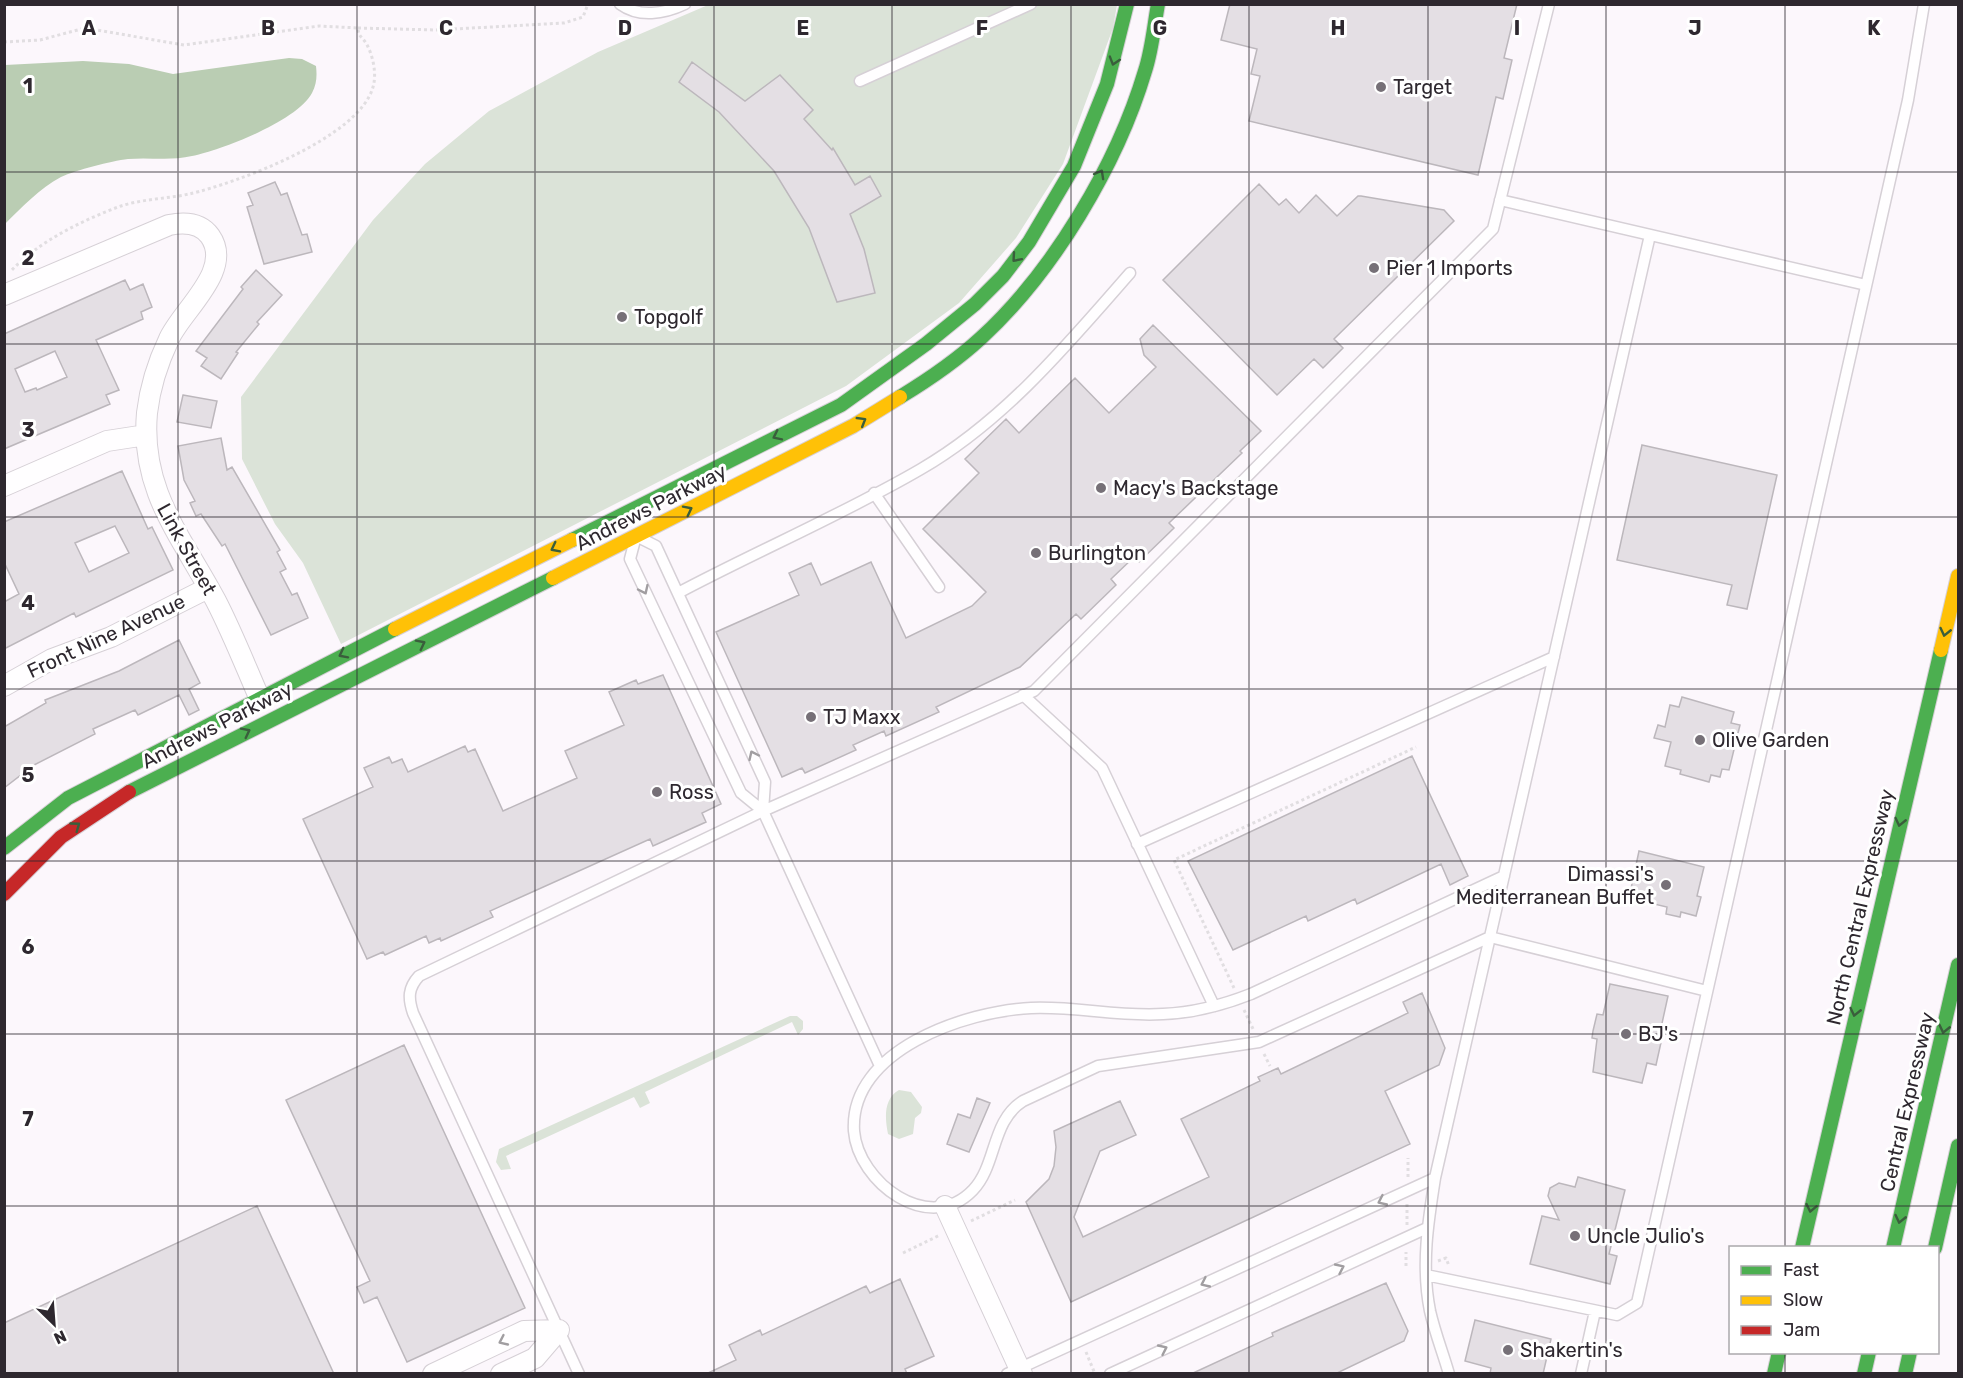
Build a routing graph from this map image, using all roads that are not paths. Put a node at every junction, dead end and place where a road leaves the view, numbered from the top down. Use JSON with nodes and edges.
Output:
{"nodes":[{"id":1,"x":620,"y":4,"type":"edge"},
{"id":2,"x":685,"y":4,"type":"edge"},
{"id":3,"x":1031,"y":4,"type":"edge"},
{"id":4,"x":1127,"y":4,"type":"edge"},
{"id":5,"x":1158,"y":4,"type":"edge"},
{"id":6,"x":1549,"y":4,"type":"edge"},
{"id":7,"x":1924,"y":4,"type":"edge"},
{"id":8,"x":860,"y":81,"type":"dead end"},
{"id":9,"x":1500,"y":200,"type":"junction"},
{"id":10,"x":1050,"y":211,"type":"junction"},
{"id":11,"x":1072,"y":225,"type":"junction"},
{"id":12,"x":1650,"y":235,"type":"junction"},
{"id":13,"x":1130,"y":273,"type":"dead end"},
{"id":14,"x":1866,"y":285,"type":"junction"},
{"id":15,"x":4,"y":295,"type":"edge"},
{"id":16,"x":146,"y":435,"type":"junction"},
{"id":17,"x":4,"y":486,"type":"edge"},
{"id":18,"x":874,"y":493,"type":"junction"},
{"id":19,"x":626,"y":512,"type":"junction"},
{"id":20,"x":636,"y":536,"type":"junction"},
{"id":21,"x":1959,"y":576,"type":"edge"},
{"id":22,"x":939,"y":587,"type":"dead end"},
{"id":23,"x":208,"y":588,"type":"junction"},
{"id":24,"x":678,"y":593,"type":"junction"},
{"id":25,"x":1554,"y":657,"type":"junction"},
{"id":26,"x":4,"y":686,"type":"edge"},
{"id":27,"x":1023,"y":695,"type":"junction"},
{"id":28,"x":259,"y":697,"type":"junction"},
{"id":29,"x":763,"y":811,"type":"junction"},
{"id":30,"x":6,"y":843,"type":"edge"},
{"id":31,"x":1137,"y":844,"type":"junction"},
{"id":32,"x":32,"y":864,"type":"junction"},
{"id":33,"x":1504,"y":876,"type":"junction"},
{"id":34,"x":4,"y":894,"type":"edge"},
{"id":35,"x":1490,"y":937,"type":"junction"},
{"id":36,"x":1959,"y":965,"type":"edge"},
{"id":37,"x":1707,"y":991,"type":"junction"},
{"id":38,"x":1214,"y":1006,"type":"junction"},
{"id":39,"x":880,"y":1066,"type":"junction"},
{"id":40,"x":1959,"y":1146,"type":"edge"},
{"id":41,"x":1435,"y":1178,"type":"junction"},
{"id":42,"x":945,"y":1206,"type":"junction"},
{"id":43,"x":1427,"y":1228,"type":"junction"},
{"id":44,"x":1802,"y":1246,"type":"edge"},
{"id":45,"x":1893,"y":1246,"type":"edge"},
{"id":46,"x":1935,"y":1246,"type":"edge"},
{"id":47,"x":1426,"y":1275,"type":"junction"},
{"id":48,"x":1595,"y":1311,"type":"junction"},
{"id":49,"x":559,"y":1330,"type":"junction"},
{"id":50,"x":1779,"y":1354,"type":"edge"},
{"id":51,"x":1869,"y":1354,"type":"edge"},
{"id":52,"x":1910,"y":1354,"type":"edge"},
{"id":53,"x":1016,"y":1372,"type":"edge"},
{"id":54,"x":433,"y":1374,"type":"edge"},
{"id":55,"x":501,"y":1374,"type":"edge"},
{"id":56,"x":579,"y":1374,"type":"edge"},
{"id":57,"x":1110,"y":1374,"type":"edge"},
{"id":58,"x":1449,"y":1374,"type":"edge"},
{"id":59,"x":1581,"y":1374,"type":"edge"},
{"id":60,"x":1774,"y":1374,"type":"edge"},
{"id":61,"x":1864,"y":1374,"type":"edge"},
{"id":62,"x":1905,"y":1374,"type":"edge"}],
"edges":[{"from":1,"to":2,"type":"lane"},
{"from":3,"to":8,"type":"lane"},
{"from":4,"to":10,"type":"main road","name":"Andrews Parkway","one_way":true},
{"from":11,"to":5,"type":"main road","name":"Andrews Parkway","one_way":true},
{"from":6,"to":9,"type":"lane"},
{"from":7,"to":14,"type":"lane"},
{"from":9,"to":12,"type":"lane"},
{"from":9,"to":27,"type":"lane"},
{"from":10,"to":11,"type":"main road"},
{"from":10,"to":19,"type":"main road","name":"Andrews Parkway","one_way":true},
{"from":20,"to":11,"type":"main road","name":"Andrews Parkway","one_way":true},
{"from":12,"to":14,"type":"lane"},
{"from":12,"to":25,"type":"lane"},
{"from":13,"to":18,"type":"lane"},
{"from":14,"to":37,"type":"lane"},
{"from":15,"to":16,"type":"street","name":"Link Street"},
{"from":16,"to":17,"type":"street"},
{"from":16,"to":23,"type":"street","name":"Link Street"},
{"from":18,"to":22,"type":"lane"},
{"from":18,"to":24,"type":"lane"},
{"from":19,"to":20,"type":"main road"},
{"from":19,"to":28,"type":"main road","name":"Andrews Parkway","one_way":true},
{"from":20,"to":24,"type":"lane"},
{"from":20,"to":29,"type":"lane","one_way":true},
{"from":32,"to":20,"type":"main road","name":"Andrews Parkway","one_way":true},
{"from":21,"to":44,"type":"main road","name":"North Central Expressway","one_way":true},
{"from":23,"to":26,"type":"street","name":"Front Nine Avenue"},
{"from":23,"to":28,"type":"street","name":"Link Street"},
{"from":29,"to":24,"type":"lane","one_way":true},
{"from":25,"to":31,"type":"lane"},
{"from":25,"to":33,"type":"lane"},
{"from":27,"to":29,"type":"lane"},
{"from":27,"to":31,"type":"lane"},
{"from":28,"to":30,"type":"main road","name":"Andrews Parkway"},
{"from":29,"to":39,"type":"lane"},
{"from":29,"to":49,"type":"lane"},
{"from":30,"to":32,"type":"main road"},
{"from":31,"to":38,"type":"lane"},
{"from":32,"to":34,"type":"main road","name":"Andrews Parkway"},
{"from":33,"to":35,"type":"lane"},
{"from":33,"to":38,"type":"lane"},
{"from":35,"to":37,"type":"lane"},
{"from":35,"to":41,"type":"lane"},
{"from":35,"to":42,"type":"lane"},
{"from":36,"to":45,"type":"main road","name":"Central Expressway","one_way":true},
{"from":37,"to":48,"type":"lane"},
{"from":38,"to":39,"type":"lane"},
{"from":39,"to":42,"type":"lane"},
{"from":40,"to":46,"type":"main road"},
{"from":41,"to":43,"type":"lane"},
{"from":41,"to":53,"type":"lane","one_way":true},
{"from":42,"to":53,"type":"street"},
{"from":43,"to":47,"type":"lane"},
{"from":57,"to":43,"type":"lane","one_way":true},
{"from":47,"to":48,"type":"lane"},
{"from":47,"to":58,"type":"lane"},
{"from":48,"to":59,"type":"lane"},
{"from":49,"to":54,"type":"street","one_way":true},
{"from":49,"to":55,"type":"street"},
{"from":49,"to":56,"type":"lane"},
{"from":50,"to":60,"type":"main road"},
{"from":51,"to":61,"type":"main road"},
{"from":52,"to":62,"type":"main road"}]}
